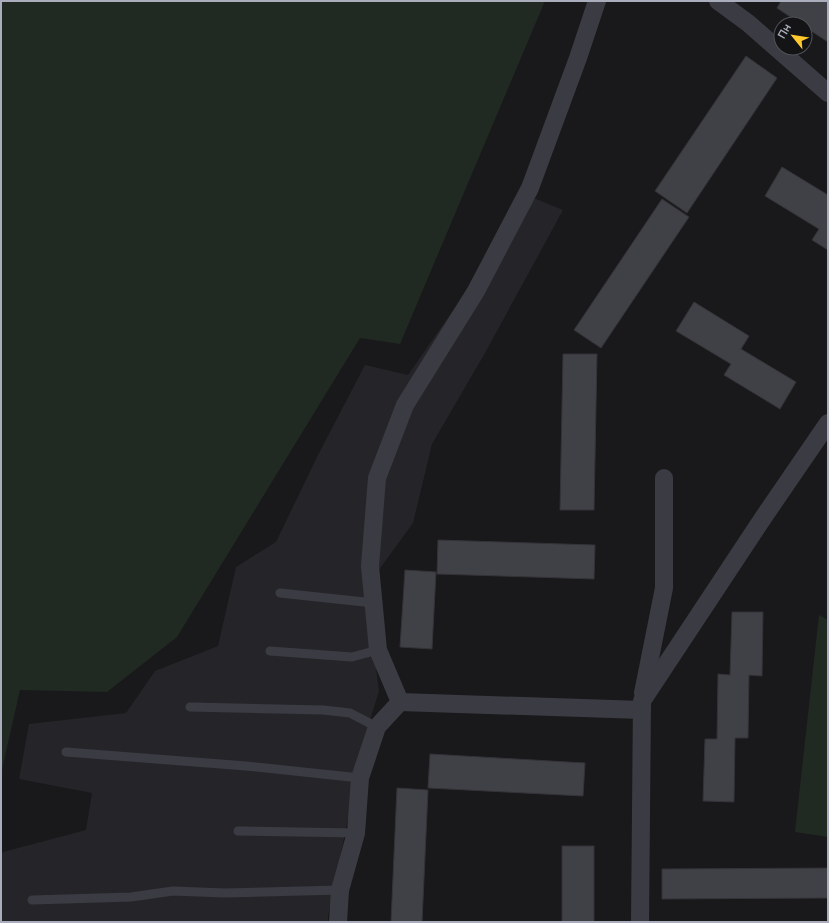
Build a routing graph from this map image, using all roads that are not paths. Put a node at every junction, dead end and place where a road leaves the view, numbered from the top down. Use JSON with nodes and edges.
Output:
{"nodes":[{"id":1,"x":597,"y":1,"type":"edge"},
{"id":2,"x":718,"y":1,"type":"edge"},
{"id":3,"x":828,"y":92,"type":"edge"},
{"id":4,"x":828,"y":423,"type":"edge"},
{"id":5,"x":664,"y":478,"type":"dead end"},
{"id":6,"x":280,"y":594,"type":"dead end"},
{"id":7,"x":374,"y":603,"type":"junction"},
{"id":8,"x":378,"y":650,"type":"junction"},
{"id":9,"x":270,"y":651,"type":"dead end"},
{"id":10,"x":400,"y":702,"type":"junction"},
{"id":11,"x":190,"y":706,"type":"dead end"},
{"id":12,"x":642,"y":706,"type":"junction"},
{"id":13,"x":377,"y":727,"type":"junction"},
{"id":14,"x":66,"y":752,"type":"dead end"},
{"id":15,"x":360,"y":778,"type":"junction"},
{"id":16,"x":238,"y":831,"type":"dead end"},
{"id":17,"x":356,"y":833,"type":"junction"},
{"id":18,"x":340,"y":890,"type":"junction"},
{"id":19,"x":32,"y":900,"type":"dead end"},
{"id":20,"x":338,"y":922,"type":"edge"},
{"id":21,"x":640,"y":922,"type":"edge"}],
"edges":[{"from":1,"to":7,"type":"street"},
{"from":2,"to":3,"type":"street"},
{"from":4,"to":12,"type":"street"},
{"from":5,"to":12,"type":"street"},
{"from":6,"to":7,"type":"lane"},
{"from":7,"to":8,"type":"street"},
{"from":8,"to":9,"type":"lane"},
{"from":8,"to":10,"type":"street"},
{"from":10,"to":12,"type":"street"},
{"from":10,"to":13,"type":"street"},
{"from":11,"to":13,"type":"lane"},
{"from":12,"to":21,"type":"street"},
{"from":13,"to":15,"type":"street"},
{"from":14,"to":15,"type":"lane"},
{"from":15,"to":17,"type":"street"},
{"from":16,"to":17,"type":"lane"},
{"from":17,"to":18,"type":"street"},
{"from":18,"to":19,"type":"lane"},
{"from":18,"to":20,"type":"street"}]}
